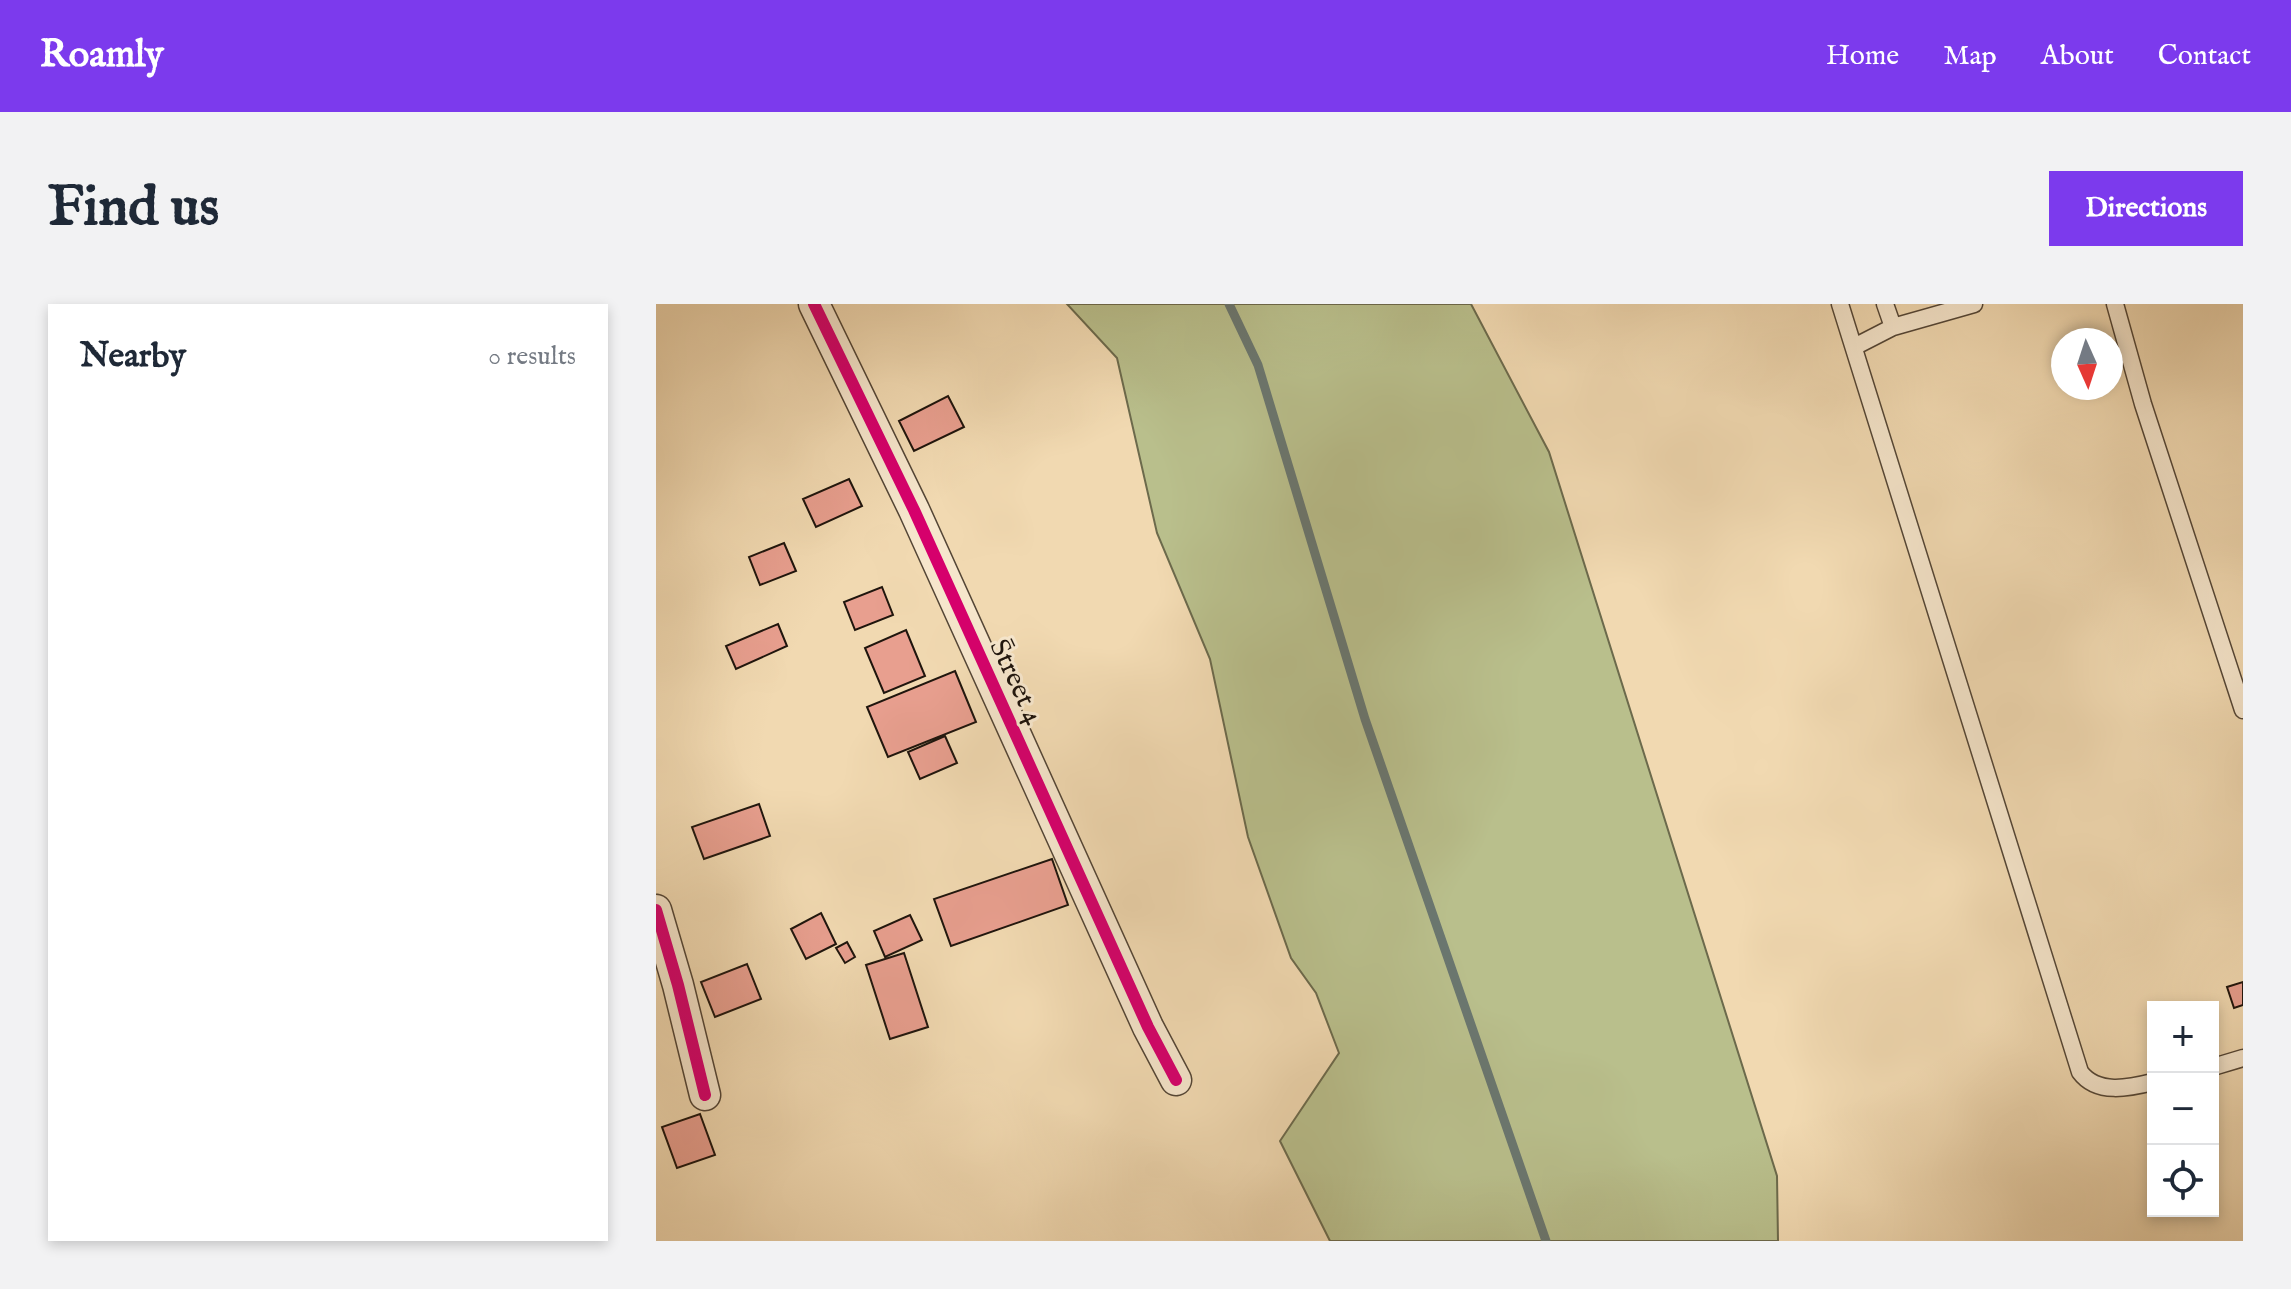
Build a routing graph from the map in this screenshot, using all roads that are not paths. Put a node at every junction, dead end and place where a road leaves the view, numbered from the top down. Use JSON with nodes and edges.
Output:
{"nodes":[{"id":1,"x":1840,"y":304,"type":"edge"},
{"id":2,"x":1885,"y":304,"type":"edge"},
{"id":3,"x":1974,"y":304,"type":"edge"},
{"id":4,"x":2115,"y":304,"type":"edge"},
{"id":5,"x":817,"y":305,"type":"edge"},
{"id":6,"x":1893,"y":327,"type":"junction"},
{"id":7,"x":1854,"y":347,"type":"junction"},
{"id":8,"x":2243,"y":710,"type":"edge"},
{"id":9,"x":656,"y":910,"type":"edge"},
{"id":10,"x":667,"y":990,"type":"edge"},
{"id":11,"x":2243,"y":1058,"type":"edge"},
{"id":12,"x":2219,"y":1065,"type":"edge"},
{"id":13,"x":1176,"y":1080,"type":"dead end"},
{"id":14,"x":2147,"y":1084,"type":"edge"},
{"id":15,"x":705,"y":1095,"type":"dead end"}],
"edges":[{"from":1,"to":7,"type":"lane"},
{"from":2,"to":6,"type":"lane"},
{"from":3,"to":6,"type":"lane"},
{"from":4,"to":8,"type":"lane"},
{"from":5,"to":13,"type":"street","name":"S̄treet 4"},
{"from":6,"to":7,"type":"lane"},
{"from":7,"to":14,"type":"lane"},
{"from":9,"to":10,"type":"street"},
{"from":10,"to":15,"type":"street"},
{"from":11,"to":12,"type":"lane"}]}
